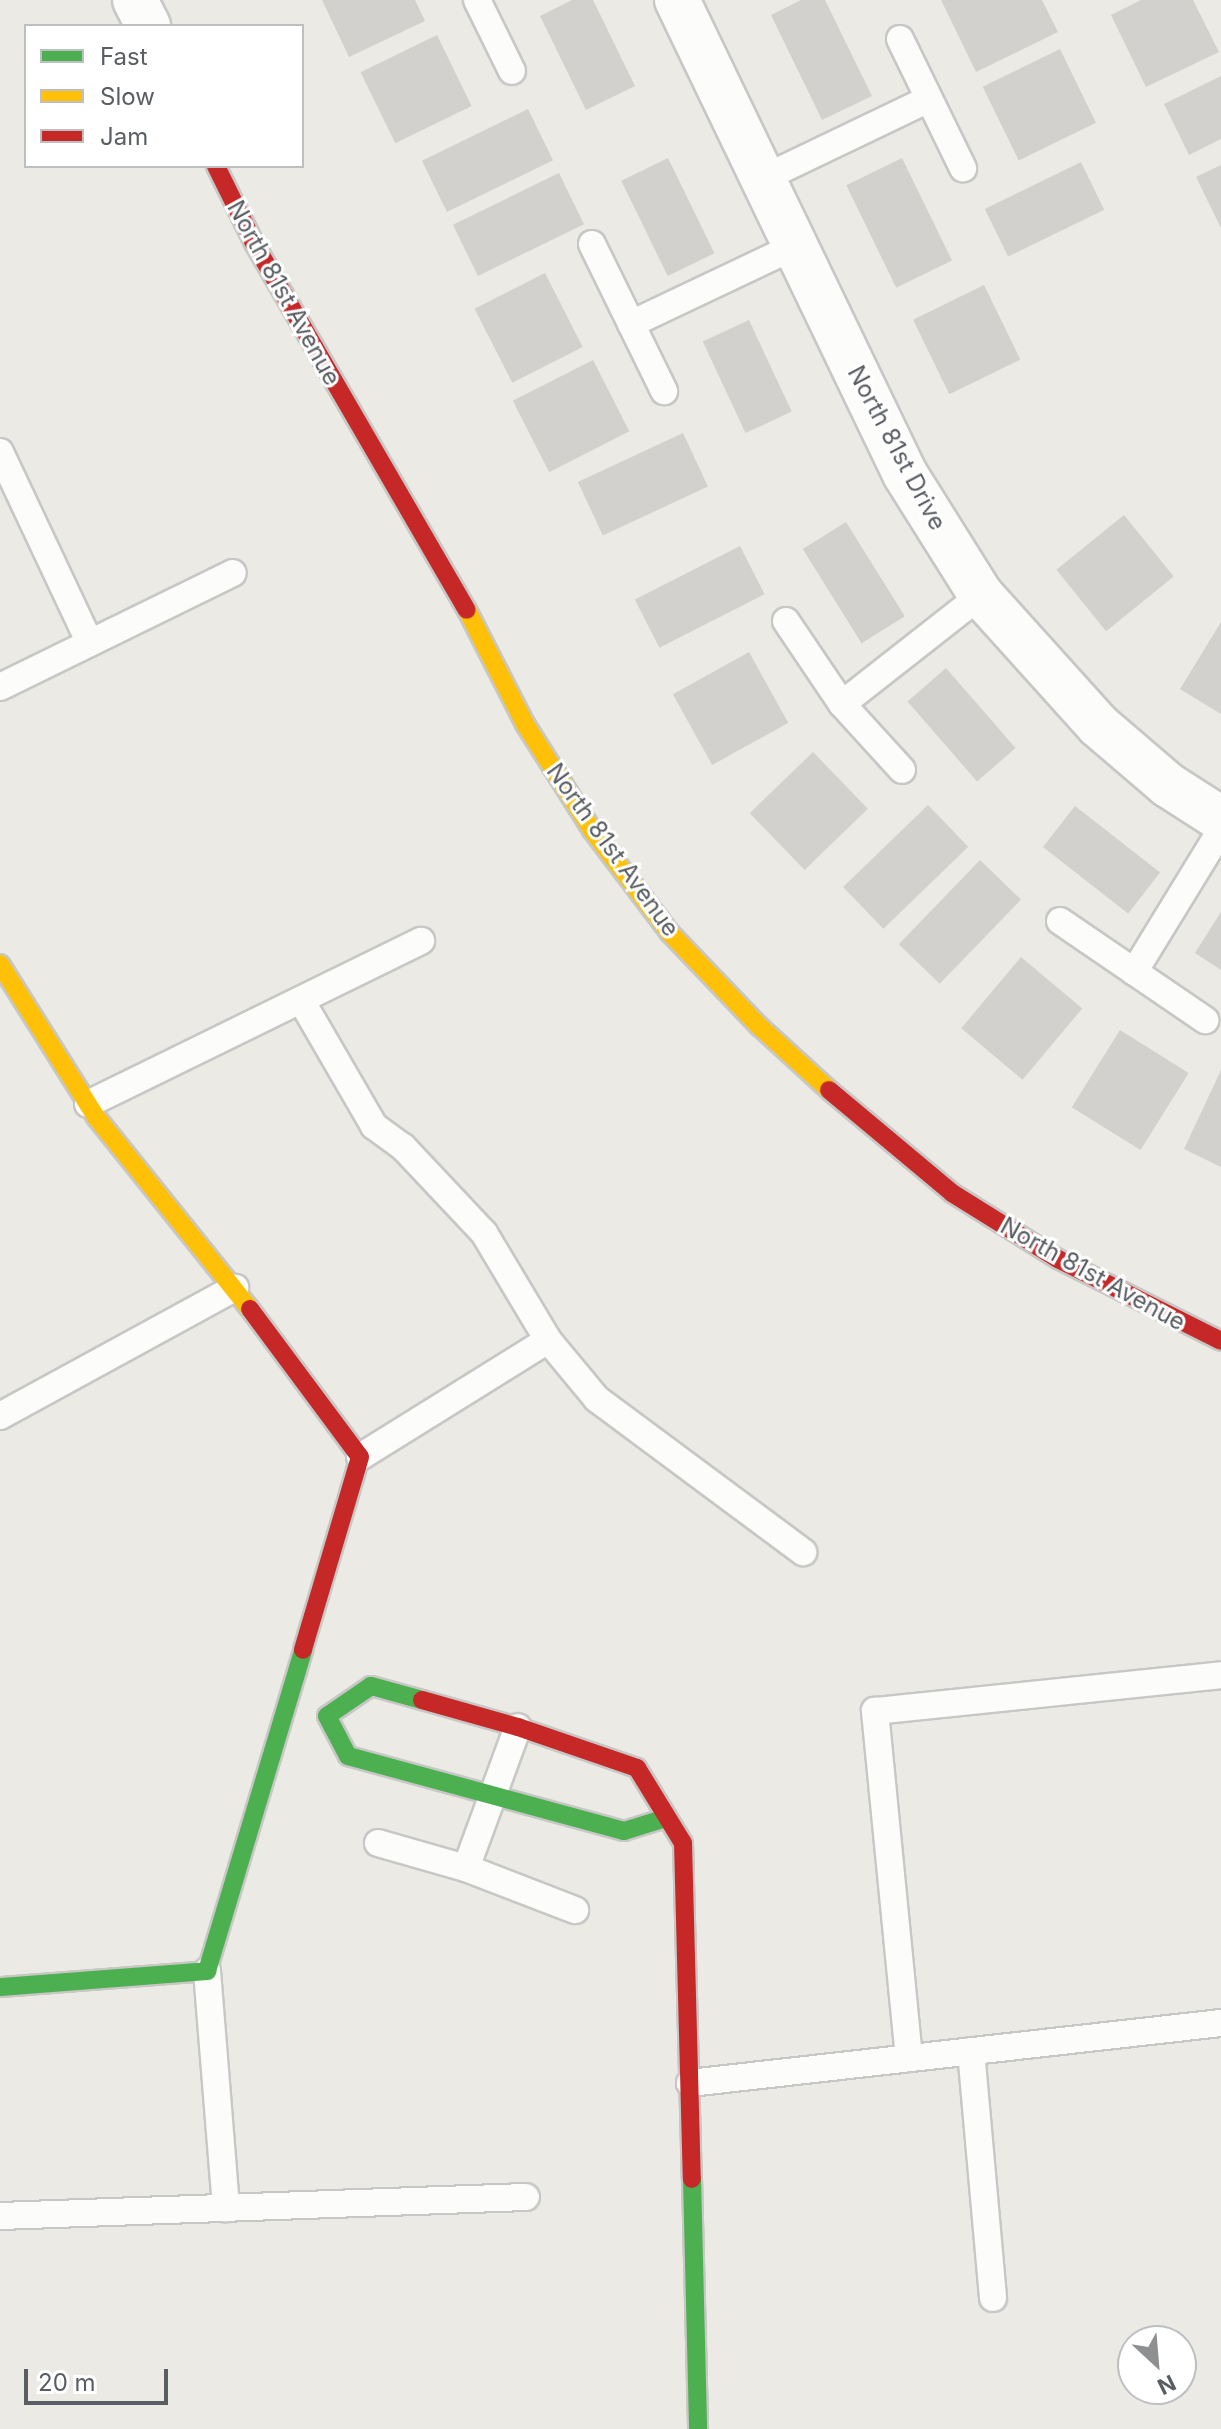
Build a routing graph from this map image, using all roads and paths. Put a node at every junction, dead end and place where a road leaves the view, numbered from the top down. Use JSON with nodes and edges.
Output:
{"nodes":[{"id":1,"x":135,"y":0,"type":"edge"},
{"id":2,"x":677,"y":0,"type":"edge"},
{"id":3,"x":481,"y":1,"type":"edge"},
{"id":4,"x":147,"y":24,"type":"edge"},
{"id":5,"x":900,"y":39,"type":"dead end"},
{"id":6,"x":512,"y":71,"type":"dead end"},
{"id":7,"x":929,"y":99,"type":"junction"},
{"id":8,"x":217,"y":168,"type":"edge"},
{"id":9,"x":963,"y":168,"type":"dead end"},
{"id":10,"x":762,"y":179,"type":"junction"},
{"id":11,"x":592,"y":244,"type":"dead end"},
{"id":12,"x":795,"y":246,"type":"junction"},
{"id":13,"x":631,"y":324,"type":"junction"},
{"id":14,"x":664,"y":391,"type":"dead end"},
{"id":15,"x":0,"y":452,"type":"edge"},
{"id":16,"x":233,"y":573,"type":"dead end"},
{"id":17,"x":981,"y":595,"type":"junction"},
{"id":18,"x":786,"y":621,"type":"dead end"},
{"id":19,"x":90,"y":643,"type":"junction"},
{"id":20,"x":0,"y":687,"type":"edge"},
{"id":21,"x":842,"y":704,"type":"junction"},
{"id":22,"x":902,"y":770,"type":"dead end"},
{"id":23,"x":1221,"y":819,"type":"edge"},
{"id":24,"x":1221,"y":830,"type":"edge"},
{"id":25,"x":1060,"y":921,"type":"dead end"},
{"id":26,"x":421,"y":941,"type":"dead end"},
{"id":27,"x":0,"y":964,"type":"edge"},
{"id":28,"x":1134,"y":972,"type":"junction"},
{"id":29,"x":301,"y":1000,"type":"junction"},
{"id":30,"x":1205,"y":1020,"type":"dead end"},
{"id":31,"x":88,"y":1104,"type":"junction"},
{"id":32,"x":235,"y":1288,"type":"junction"},
{"id":33,"x":548,"y":1340,"type":"junction"},
{"id":34,"x":1221,"y":1341,"type":"edge"},
{"id":35,"x":0,"y":1416,"type":"edge"},
{"id":36,"x":360,"y":1457,"type":"junction"},
{"id":37,"x":803,"y":1552,"type":"dead end"},
{"id":38,"x":1221,"y":1675,"type":"edge"},
{"id":39,"x":286,"y":1703,"type":"junction"},
{"id":40,"x":327,"y":1716,"type":"junction"},
{"id":41,"x":518,"y":1727,"type":"junction"},
{"id":42,"x":491,"y":1795,"type":"junction"},
{"id":43,"x":666,"y":1818,"type":"junction"},
{"id":44,"x":378,"y":1843,"type":"dead end"},
{"id":45,"x":466,"y":1868,"type":"junction"},
{"id":46,"x":575,"y":1910,"type":"dead end"},
{"id":47,"x":207,"y":1971,"type":"junction"},
{"id":48,"x":0,"y":1987,"type":"edge"},
{"id":49,"x":1221,"y":2023,"type":"edge"},
{"id":50,"x":971,"y":2051,"type":"junction"},
{"id":51,"x":909,"y":2058,"type":"junction"},
{"id":52,"x":690,"y":2083,"type":"junction"},
{"id":53,"x":526,"y":2197,"type":"dead end"},
{"id":54,"x":226,"y":2208,"type":"junction"},
{"id":55,"x":0,"y":2216,"type":"edge"},
{"id":56,"x":993,"y":2298,"type":"dead end"},
{"id":57,"x":698,"y":2429,"type":"edge"}],
"edges":[{"from":1,"to":4,"type":"street"},
{"from":2,"to":10,"type":"street","name":"North 81st Drive"},
{"from":3,"to":6,"type":"lane"},
{"from":5,"to":7,"type":"lane"},
{"from":7,"to":9,"type":"lane"},
{"from":7,"to":10,"type":"lane"},
{"from":8,"to":34,"type":"street","name":"North 81st Avenue"},
{"from":10,"to":12,"type":"street","name":"North 81st Drive"},
{"from":11,"to":13,"type":"lane"},
{"from":12,"to":13,"type":"lane"},
{"from":12,"to":17,"type":"street","name":"North 81st Drive"},
{"from":13,"to":14,"type":"lane"},
{"from":15,"to":19,"type":"lane"},
{"from":16,"to":19,"type":"lane"},
{"from":17,"to":21,"type":"lane"},
{"from":17,"to":23,"type":"street","name":"North 81st Drive"},
{"from":18,"to":21,"type":"lane"},
{"from":19,"to":20,"type":"lane"},
{"from":21,"to":22,"type":"lane"},
{"from":24,"to":28,"type":"lane"},
{"from":25,"to":28,"type":"lane"},
{"from":26,"to":29,"type":"lane"},
{"from":27,"to":31,"type":"street"},
{"from":28,"to":30,"type":"lane"},
{"from":29,"to":31,"type":"lane"},
{"from":29,"to":33,"type":"lane"},
{"from":31,"to":32,"type":"street"},
{"from":32,"to":35,"type":"lane"},
{"from":32,"to":36,"type":"street"},
{"from":33,"to":36,"type":"lane"},
{"from":33,"to":37,"type":"lane"},
{"from":36,"to":39,"type":"street"},
{"from":38,"to":51,"type":"lane"},
{"from":39,"to":40,"type":"street"},
{"from":39,"to":47,"type":"street"},
{"from":40,"to":41,"type":"street"},
{"from":40,"to":42,"type":"street"},
{"from":41,"to":42,"type":"lane"},
{"from":41,"to":43,"type":"street"},
{"from":42,"to":43,"type":"street"},
{"from":42,"to":45,"type":"lane"},
{"from":43,"to":52,"type":"street"},
{"from":44,"to":45,"type":"lane"},
{"from":45,"to":46,"type":"lane"},
{"from":47,"to":48,"type":"street"},
{"from":47,"to":54,"type":"lane"},
{"from":49,"to":50,"type":"lane"},
{"from":50,"to":51,"type":"lane"},
{"from":50,"to":56,"type":"lane"},
{"from":51,"to":52,"type":"lane"},
{"from":52,"to":57,"type":"street"},
{"from":53,"to":54,"type":"lane"},
{"from":54,"to":55,"type":"lane"}]}
